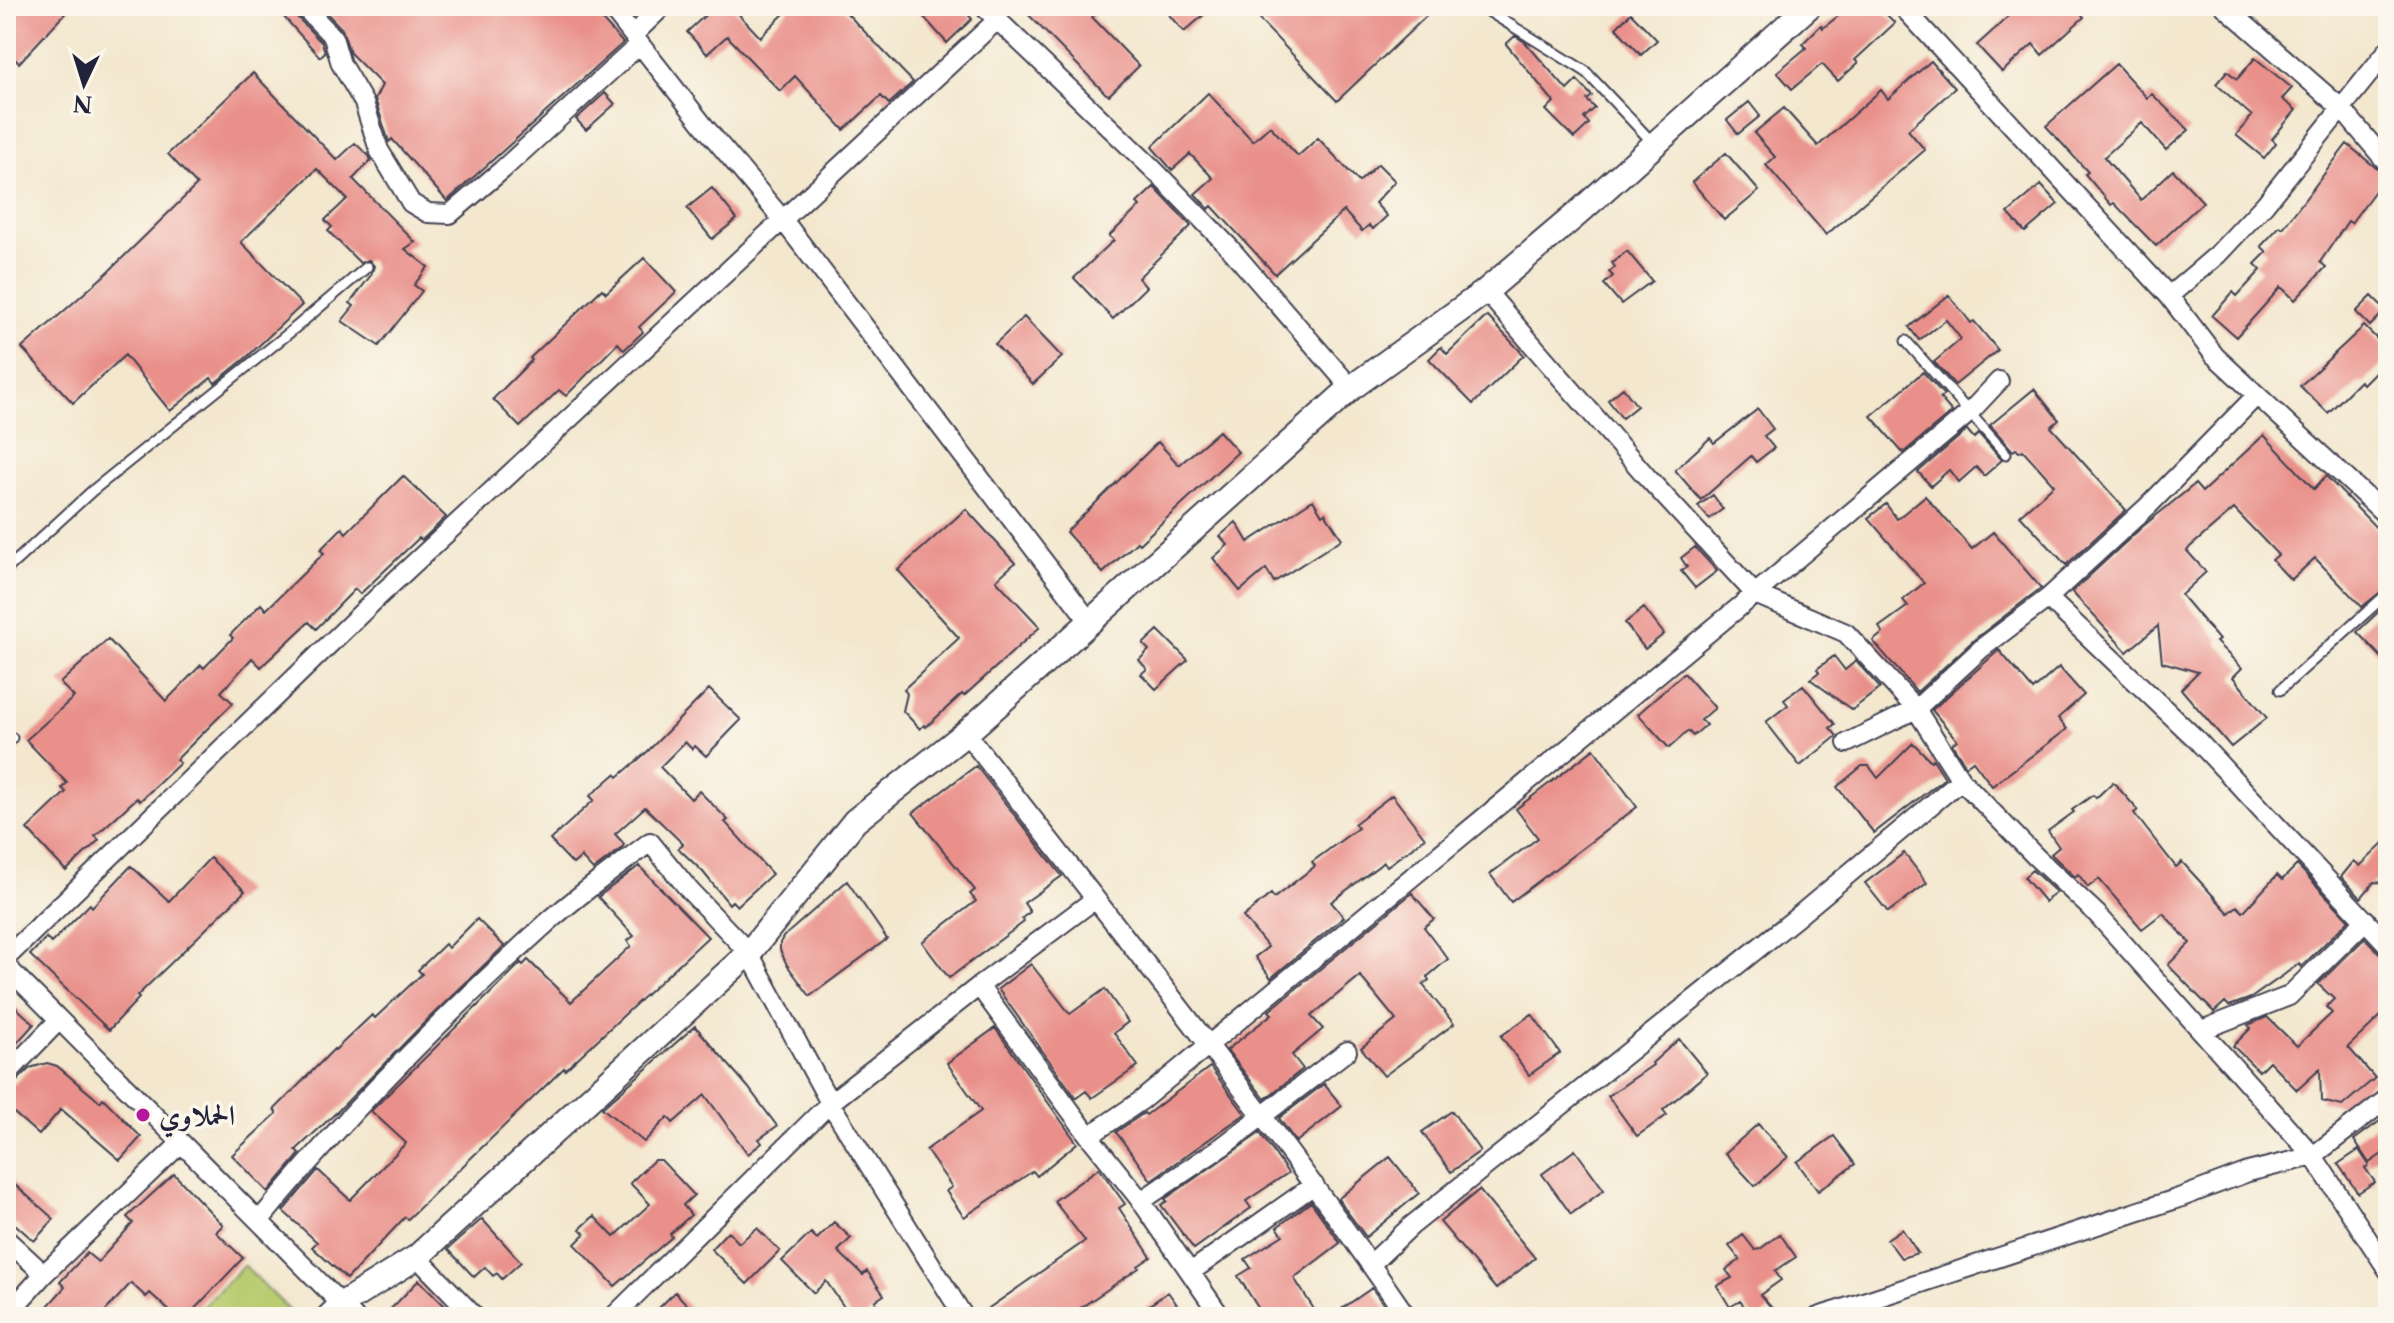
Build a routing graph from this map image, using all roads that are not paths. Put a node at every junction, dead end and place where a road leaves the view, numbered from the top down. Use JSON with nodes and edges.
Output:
{"nodes":[{"id":1,"x":303,"y":6,"type":"edge"},
{"id":2,"x":610,"y":6,"type":"edge"},
{"id":3,"x":663,"y":6,"type":"edge"},
{"id":4,"x":983,"y":6,"type":"edge"},
{"id":5,"x":1480,"y":6,"type":"edge"},
{"id":6,"x":1809,"y":6,"type":"edge"},
{"id":7,"x":1902,"y":6,"type":"edge"},
{"id":8,"x":2224,"y":6,"type":"edge"},
{"id":9,"x":996,"y":21,"type":"junction"},
{"id":10,"x":636,"y":39,"type":"junction"},
{"id":11,"x":2388,"y":50,"type":"edge"},
{"id":12,"x":2341,"y":108,"type":"junction"},
{"id":13,"x":1654,"y":144,"type":"junction"},
{"id":14,"x":2388,"y":164,"type":"edge"},
{"id":15,"x":783,"y":220,"type":"junction"},
{"id":16,"x":367,"y":267,"type":"dead end"},
{"id":17,"x":1486,"y":291,"type":"junction"},
{"id":18,"x":2169,"y":296,"type":"junction"},
{"id":19,"x":1906,"y":341,"type":"dead end"},
{"id":20,"x":1999,"y":381,"type":"dead end"},
{"id":21,"x":1351,"y":388,"type":"junction"},
{"id":22,"x":2256,"y":396,"type":"junction"},
{"id":23,"x":1969,"y":413,"type":"junction"},
{"id":24,"x":2006,"y":454,"type":"dead end"},
{"id":25,"x":2388,"y":517,"type":"edge"},
{"id":26,"x":6,"y":570,"type":"edge"},
{"id":27,"x":2388,"y":593,"type":"edge"},
{"id":28,"x":1755,"y":594,"type":"junction"},
{"id":29,"x":2048,"y":598,"type":"junction"},
{"id":30,"x":1090,"y":622,"type":"junction"},
{"id":31,"x":2280,"y":690,"type":"dead end"},
{"id":32,"x":1916,"y":709,"type":"junction"},
{"id":33,"x":966,"y":733,"type":"junction"},
{"id":34,"x":1847,"y":743,"type":"dead end"},
{"id":35,"x":1961,"y":780,"type":"junction"},
{"id":36,"x":1095,"y":899,"type":"junction"},
{"id":37,"x":2366,"y":920,"type":"junction"},
{"id":38,"x":2388,"y":945,"type":"edge"},
{"id":39,"x":749,"y":953,"type":"junction"},
{"id":40,"x":6,"y":958,"type":"edge"},
{"id":41,"x":6,"y":966,"type":"edge"},
{"id":42,"x":979,"y":986,"type":"junction"},
{"id":43,"x":59,"y":1020,"type":"junction"},
{"id":44,"x":2202,"y":1030,"type":"junction"},
{"id":45,"x":1210,"y":1043,"type":"junction"},
{"id":46,"x":1347,"y":1051,"type":"dead end"},
{"id":47,"x":6,"y":1075,"type":"edge"},
{"id":48,"x":2388,"y":1098,"type":"edge"},
{"id":49,"x":830,"y":1103,"type":"junction"},
{"id":50,"x":1264,"y":1115,"type":"junction"},
{"id":51,"x":1089,"y":1136,"type":"junction"},
{"id":52,"x":181,"y":1143,"type":"junction"},
{"id":53,"x":2313,"y":1156,"type":"junction"},
{"id":54,"x":1314,"y":1185,"type":"junction"},
{"id":55,"x":1141,"y":1201,"type":"junction"},
{"id":56,"x":260,"y":1220,"type":"junction"},
{"id":57,"x":6,"y":1239,"type":"edge"},
{"id":58,"x":417,"y":1257,"type":"junction"},
{"id":59,"x":1371,"y":1264,"type":"junction"},
{"id":60,"x":2388,"y":1270,"type":"edge"},
{"id":61,"x":1192,"y":1271,"type":"junction"},
{"id":62,"x":44,"y":1274,"type":"junction"},
{"id":63,"x":341,"y":1313,"type":"edge"},
{"id":64,"x":6,"y":1316,"type":"edge"},
{"id":65,"x":475,"y":1317,"type":"edge"},
{"id":66,"x":613,"y":1317,"type":"edge"},
{"id":67,"x":964,"y":1317,"type":"edge"},
{"id":68,"x":1221,"y":1317,"type":"edge"},
{"id":69,"x":1407,"y":1317,"type":"edge"},
{"id":70,"x":1818,"y":1317,"type":"edge"}],
"edges":[{"from":1,"to":10,"type":"street"},
{"from":2,"to":10,"type":"street"},
{"from":3,"to":10,"type":"street"},
{"from":4,"to":9,"type":"street"},
{"from":5,"to":13,"type":"lane"},
{"from":6,"to":13,"type":"street"},
{"from":7,"to":18,"type":"street"},
{"from":8,"to":12,"type":"street"},
{"from":9,"to":15,"type":"street"},
{"from":9,"to":21,"type":"street"},
{"from":10,"to":15,"type":"street"},
{"from":11,"to":12,"type":"street"},
{"from":12,"to":14,"type":"street"},
{"from":12,"to":18,"type":"street"},
{"from":13,"to":17,"type":"street"},
{"from":15,"to":30,"type":"street"},
{"from":15,"to":40,"type":"street"},
{"from":16,"to":26,"type":"lane"},
{"from":17,"to":21,"type":"street"},
{"from":17,"to":28,"type":"street"},
{"from":18,"to":22,"type":"street"},
{"from":19,"to":23,"type":"lane"},
{"from":20,"to":23,"type":"street"},
{"from":21,"to":30,"type":"street"},
{"from":22,"to":25,"type":"street"},
{"from":22,"to":29,"type":"street"},
{"from":23,"to":24,"type":"lane"},
{"from":23,"to":28,"type":"street"},
{"from":27,"to":31,"type":"lane"},
{"from":28,"to":32,"type":"street"},
{"from":28,"to":45,"type":"street"},
{"from":29,"to":32,"type":"street"},
{"from":29,"to":37,"type":"street"},
{"from":30,"to":33,"type":"street"},
{"from":32,"to":34,"type":"street"},
{"from":32,"to":35,"type":"street"},
{"from":33,"to":36,"type":"street"},
{"from":33,"to":39,"type":"street"},
{"from":35,"to":44,"type":"street"},
{"from":35,"to":59,"type":"street"},
{"from":36,"to":42,"type":"street"},
{"from":36,"to":45,"type":"street"},
{"from":37,"to":38,"type":"street"},
{"from":37,"to":44,"type":"street"},
{"from":39,"to":49,"type":"street"},
{"from":39,"to":56,"type":"street"},
{"from":39,"to":58,"type":"street"},
{"from":41,"to":43,"type":"street"},
{"from":42,"to":49,"type":"street"},
{"from":42,"to":51,"type":"street"},
{"from":43,"to":47,"type":"street"},
{"from":43,"to":52,"type":"street"},
{"from":44,"to":53,"type":"street"},
{"from":45,"to":50,"type":"street"},
{"from":45,"to":51,"type":"street"},
{"from":46,"to":50,"type":"street"},
{"from":48,"to":53,"type":"street"},
{"from":49,"to":66,"type":"street"},
{"from":49,"to":67,"type":"street"},
{"from":50,"to":54,"type":"street"},
{"from":50,"to":55,"type":"street"},
{"from":51,"to":55,"type":"street"},
{"from":52,"to":56,"type":"street"},
{"from":52,"to":62,"type":"street"},
{"from":53,"to":60,"type":"street"},
{"from":53,"to":70,"type":"street"},
{"from":54,"to":59,"type":"street"},
{"from":54,"to":61,"type":"street"},
{"from":55,"to":61,"type":"street"},
{"from":56,"to":63,"type":"street"},
{"from":57,"to":62,"type":"street"},
{"from":58,"to":63,"type":"street"},
{"from":58,"to":65,"type":"street"},
{"from":59,"to":69,"type":"street"},
{"from":61,"to":68,"type":"street"},
{"from":62,"to":64,"type":"street"}]}
